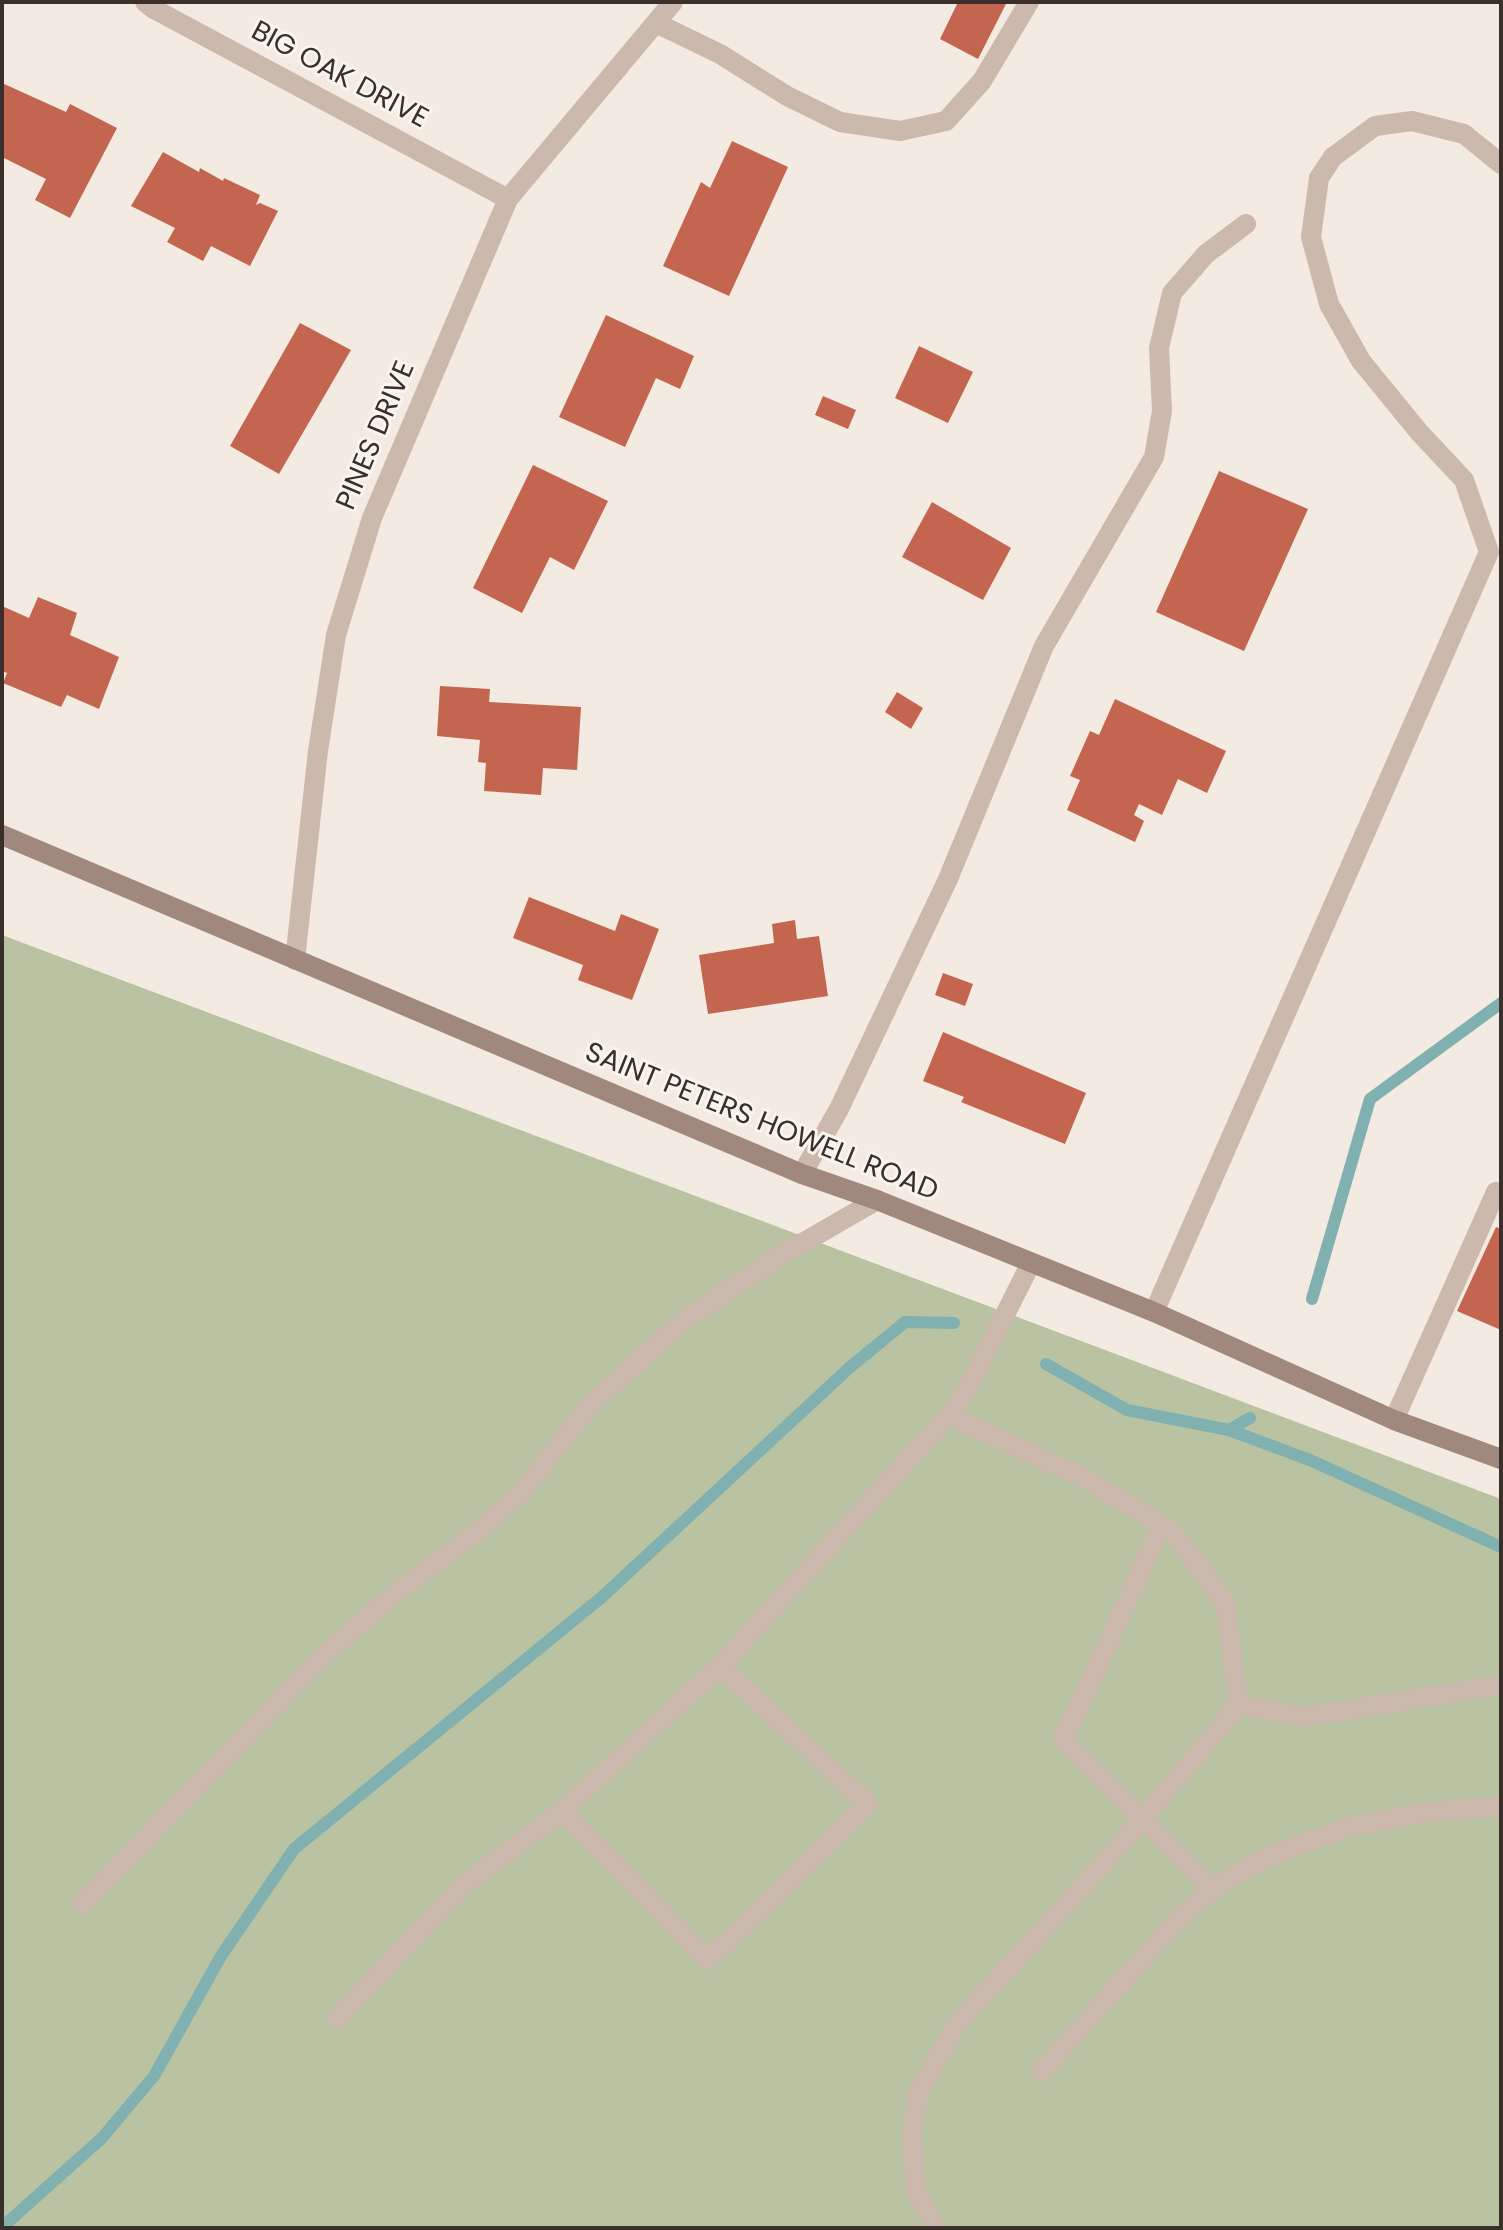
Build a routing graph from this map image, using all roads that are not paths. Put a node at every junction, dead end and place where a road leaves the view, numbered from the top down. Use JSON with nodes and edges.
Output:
{"nodes":[{"id":1,"x":145,"y":2,"type":"edge"},
{"id":2,"x":673,"y":2,"type":"edge"},
{"id":3,"x":1029,"y":2,"type":"edge"},
{"id":4,"x":656,"y":23,"type":"junction"},
{"id":5,"x":1501,"y":164,"type":"edge"},
{"id":6,"x":508,"y":199,"type":"junction"},
{"id":7,"x":1246,"y":224,"type":"dead end"},
{"id":8,"x":2,"y":835,"type":"edge"},
{"id":9,"x":295,"y":960,"type":"junction"},
{"id":10,"x":802,"y":1174,"type":"junction"},
{"id":11,"x":1501,"y":1193,"type":"edge"},
{"id":12,"x":877,"y":1200,"type":"junction"},
{"id":13,"x":1031,"y":1263,"type":"junction"},
{"id":14,"x":1154,"y":1312,"type":"junction"},
{"id":15,"x":949,"y":1415,"type":"junction"},
{"id":16,"x":1394,"y":1420,"type":"junction"},
{"id":17,"x":1501,"y":1459,"type":"edge"},
{"id":18,"x":1162,"y":1525,"type":"junction"},
{"id":19,"x":720,"y":1666,"type":"junction"},
{"id":20,"x":1495,"y":1686,"type":"dead end"},
{"id":21,"x":1239,"y":1705,"type":"junction"},
{"id":22,"x":1501,"y":1806,"type":"edge"},
{"id":23,"x":562,"y":1811,"type":"junction"},
{"id":24,"x":1142,"y":1819,"type":"junction"},
{"id":25,"x":1213,"y":1889,"type":"junction"},
{"id":26,"x":82,"y":1904,"type":"dead end"},
{"id":27,"x":337,"y":2019,"type":"dead end"},
{"id":28,"x":1041,"y":2072,"type":"dead end"},
{"id":29,"x":936,"y":2228,"type":"edge"}],
"edges":[{"from":1,"to":6,"type":"street","name":"BIG OAK DRIVE"},
{"from":2,"to":4,"type":"street","name":"PINES DRIVE"},
{"from":3,"to":4,"type":"street"},
{"from":4,"to":6,"type":"street","name":"PINES DRIVE"},
{"from":5,"to":14,"type":"street"},
{"from":6,"to":9,"type":"street","name":"PINES DRIVE"},
{"from":7,"to":10,"type":"street"},
{"from":8,"to":9,"type":"main road","name":"SAINT PETERS HOWELL ROAD"},
{"from":9,"to":10,"type":"main road","name":"SAINT PETERS HOWELL ROAD"},
{"from":10,"to":12,"type":"main road","name":"SAINT PETERS HOWELL ROAD"},
{"from":11,"to":16,"type":"street"},
{"from":12,"to":13,"type":"main road","name":"SAINT PETERS HOWELL ROAD"},
{"from":12,"to":26,"type":"street"},
{"from":13,"to":14,"type":"main road","name":"SAINT PETERS HOWELL ROAD"},
{"from":13,"to":15,"type":"street"},
{"from":14,"to":16,"type":"main road","name":"SAINT PETERS HOWELL ROAD"},
{"from":15,"to":18,"type":"street"},
{"from":15,"to":19,"type":"street"},
{"from":16,"to":17,"type":"main road","name":"SAINT PETERS HOWELL ROAD"},
{"from":18,"to":21,"type":"street"},
{"from":18,"to":24,"type":"street"},
{"from":19,"to":23,"type":"street"},
{"from":19,"to":23,"type":"street"},
{"from":20,"to":21,"type":"street"},
{"from":21,"to":24,"type":"street"},
{"from":22,"to":25,"type":"street"},
{"from":23,"to":27,"type":"street"},
{"from":24,"to":25,"type":"street"},
{"from":24,"to":29,"type":"street"},
{"from":25,"to":28,"type":"street"}]}
